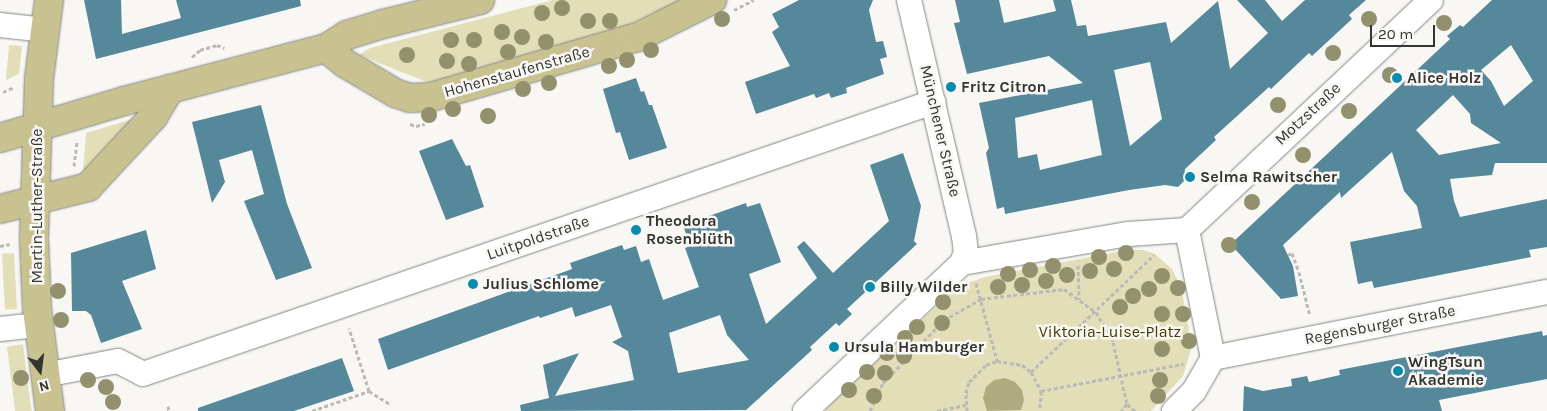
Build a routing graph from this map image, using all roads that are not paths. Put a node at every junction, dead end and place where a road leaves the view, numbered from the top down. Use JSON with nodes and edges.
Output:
{"nodes":[{"id":1,"x":49,"y":0,"type":"edge"},
{"id":2,"x":480,"y":0,"type":"edge"},
{"id":3,"x":909,"y":0,"type":"edge"},
{"id":4,"x":1431,"y":0,"type":"edge"},
{"id":5,"x":709,"y":1,"type":"edge"},
{"id":6,"x":0,"y":25,"type":"edge"},
{"id":7,"x":45,"y":30,"type":"junction"},
{"id":8,"x":326,"y":48,"type":"junction"},
{"id":9,"x":170,"y":89,"type":"junction"},
{"id":10,"x":933,"y":102,"type":"junction"},
{"id":11,"x":36,"y":128,"type":"junction"},
{"id":12,"x":0,"y":138,"type":"edge"},
{"id":13,"x":34,"y":202,"type":"junction"},
{"id":14,"x":0,"y":208,"type":"edge"},
{"id":15,"x":1186,"y":230,"type":"junction"},
{"id":16,"x":967,"y":270,"type":"junction"},
{"id":17,"x":1547,"y":292,"type":"edge"},
{"id":18,"x":39,"y":325,"type":"junction"},
{"id":19,"x":0,"y":329,"type":"edge"},
{"id":20,"x":1213,"y":358,"type":"junction"},
{"id":21,"x":45,"y":375,"type":"junction"},
{"id":22,"x":50,"y":411,"type":"edge"},
{"id":23,"x":805,"y":411,"type":"edge"},
{"id":24,"x":1174,"y":411,"type":"edge"}],
"edges":[{"from":1,"to":7,"type":"main road","name":"Martin-Luther-Straße"},
{"from":2,"to":8,"type":"main road"},
{"from":3,"to":10,"type":"street","name":"Münchener Straße"},
{"from":4,"to":15,"type":"street","name":"Motzstraße"},
{"from":5,"to":8,"type":"main road","name":"Hohenstaufenstraße"},
{"from":6,"to":7,"type":"street"},
{"from":7,"to":11,"type":"main road","name":"Martin-Luther-Straße"},
{"from":8,"to":9,"type":"main road"},
{"from":9,"to":11,"type":"main road"},
{"from":9,"to":13,"type":"main road"},
{"from":10,"to":16,"type":"street","name":"Münchener Straße"},
{"from":10,"to":21,"type":"street","name":"Luitpoldstraße"},
{"from":11,"to":12,"type":"main road"},
{"from":11,"to":13,"type":"main road","name":"Martin-Luther-Straße"},
{"from":13,"to":14,"type":"main road"},
{"from":13,"to":18,"type":"main road","name":"Martin-Luther-Straße"},
{"from":15,"to":16,"type":"street"},
{"from":15,"to":20,"type":"street"},
{"from":16,"to":23,"type":"street"},
{"from":17,"to":20,"type":"street","name":"Regensburger Straße"},
{"from":18,"to":19,"type":"street"},
{"from":18,"to":21,"type":"main road","name":"Martin-Luther-Straße"},
{"from":20,"to":24,"type":"street"},
{"from":21,"to":22,"type":"main road","name":"Martin-Luther-Straße"}]}
